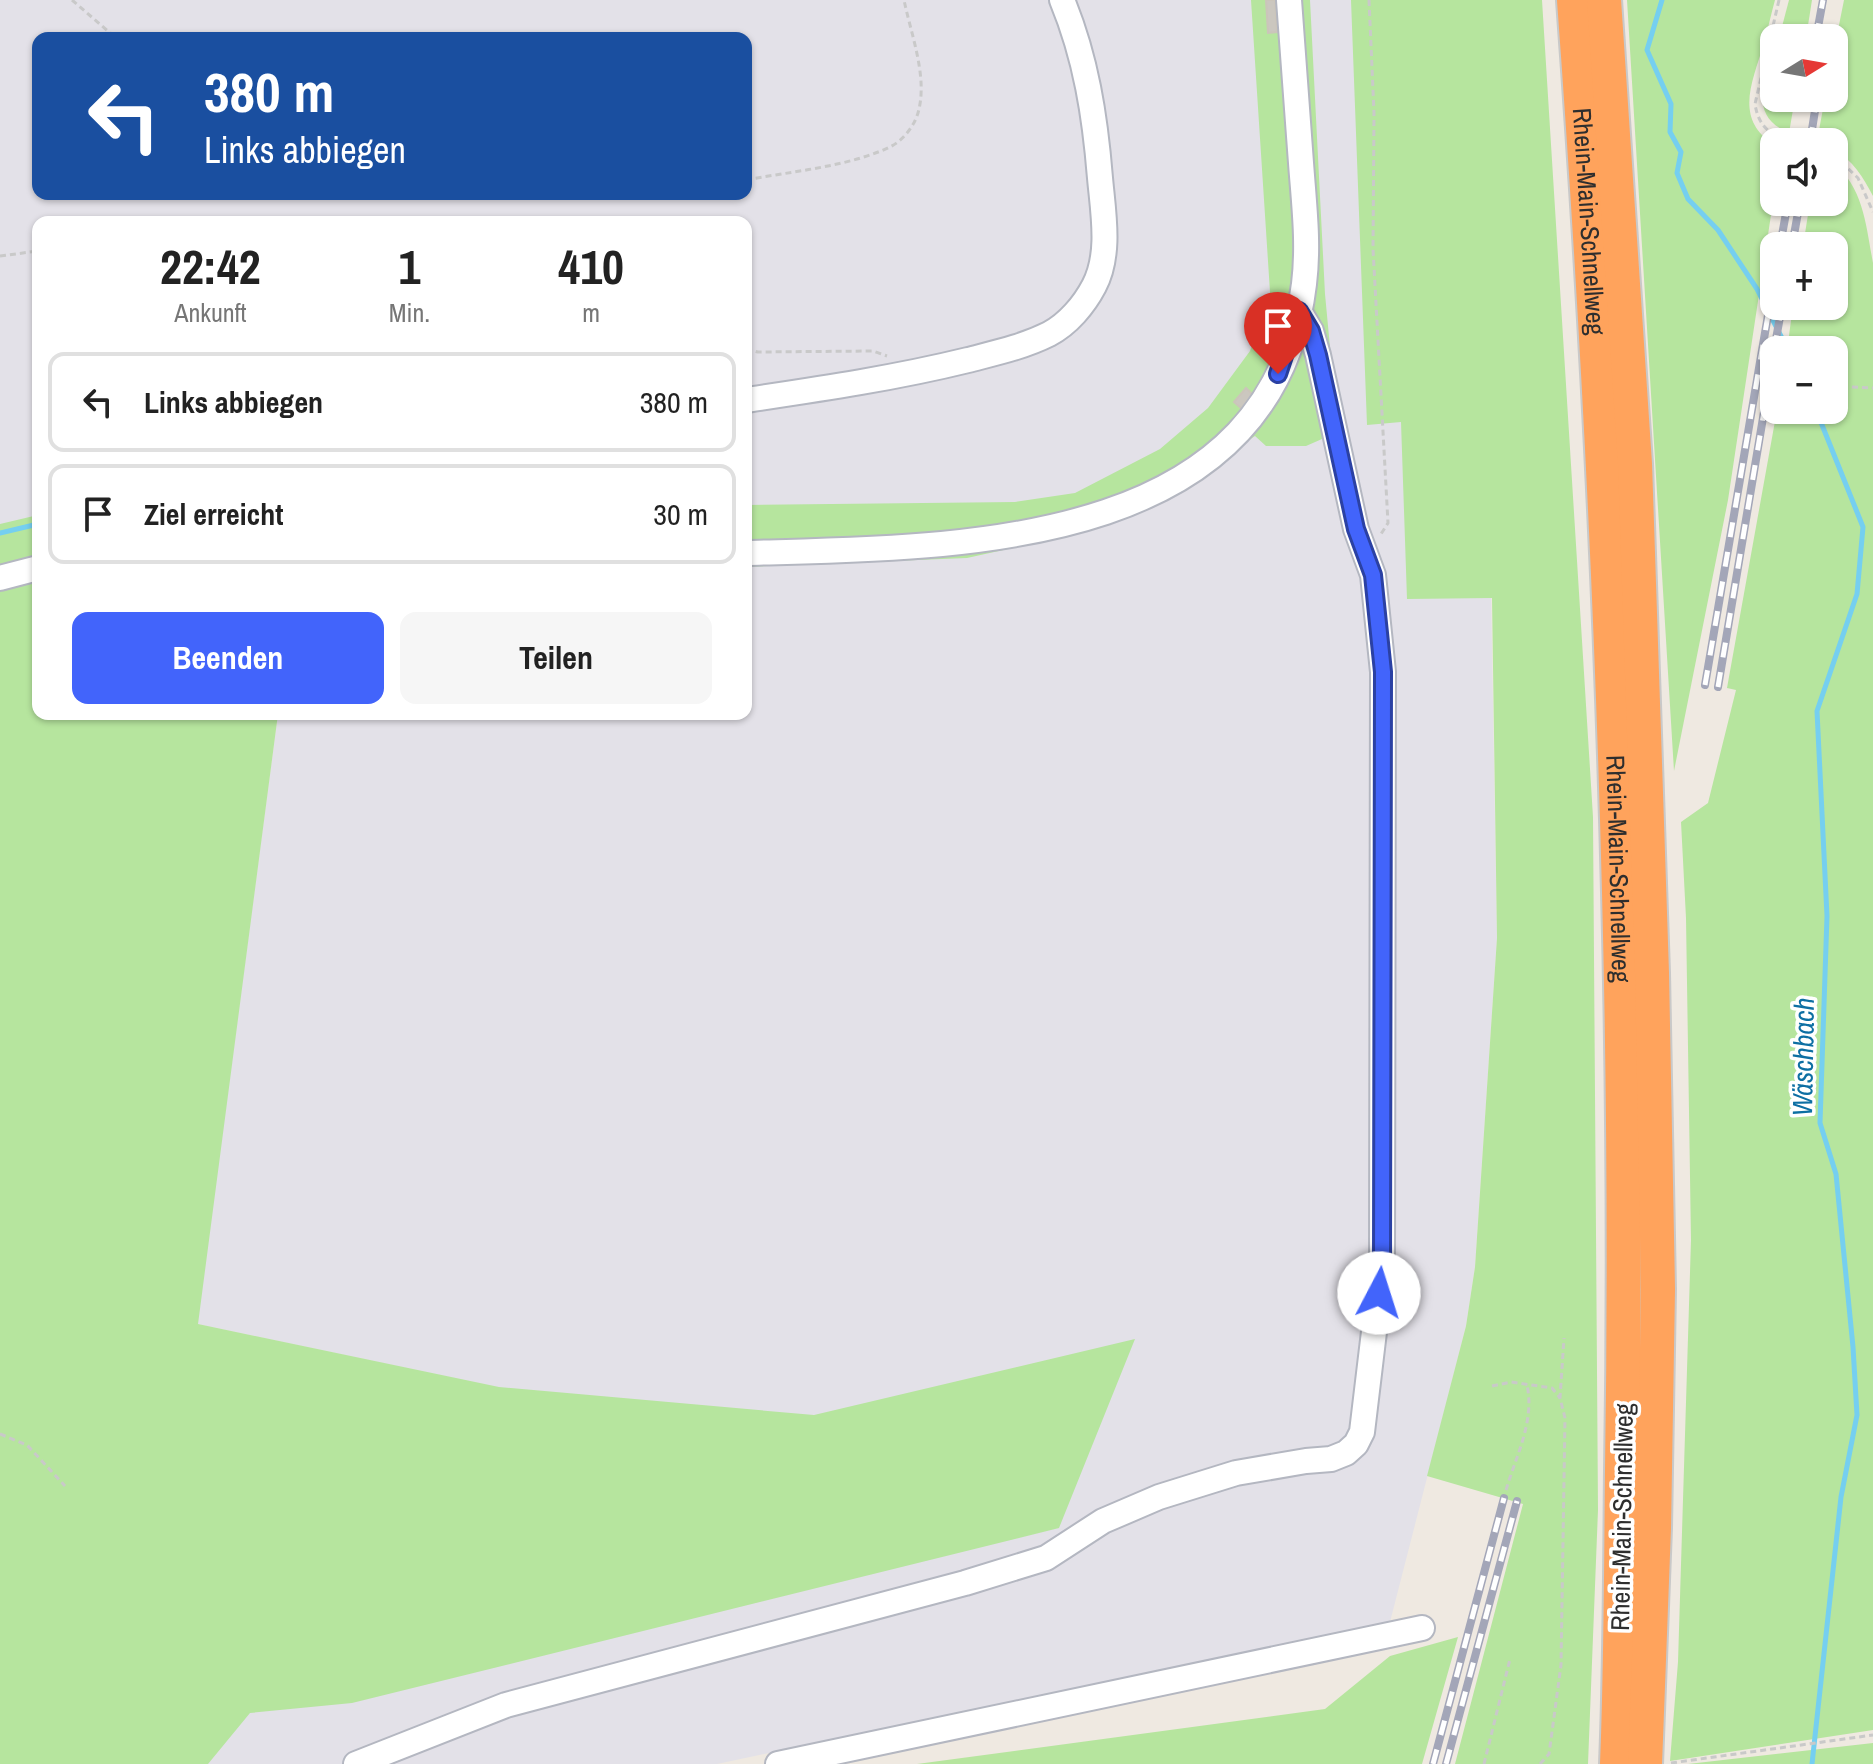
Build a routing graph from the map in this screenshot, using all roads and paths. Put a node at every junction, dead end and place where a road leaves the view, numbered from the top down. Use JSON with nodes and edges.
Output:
{"nodes":[{"id":1,"x":72,"y":0,"type":"edge"},
{"id":2,"x":904,"y":0,"type":"edge"},
{"id":3,"x":1062,"y":0,"type":"edge"},
{"id":4,"x":1289,"y":0,"type":"edge"},
{"id":5,"x":1369,"y":0,"type":"edge"},
{"id":6,"x":1574,"y":0,"type":"edge"},
{"id":7,"x":1604,"y":0,"type":"edge"},
{"id":8,"x":1779,"y":0,"type":"edge"},
{"id":9,"x":109,"y":32,"type":"edge"},
{"id":10,"x":1764,"y":128,"type":"edge"},
{"id":11,"x":1848,"y":168,"type":"edge"},
{"id":12,"x":752,"y":179,"type":"edge"},
{"id":13,"x":1873,"y":212,"type":"edge"},
{"id":14,"x":32,"y":252,"type":"edge"},
{"id":15,"x":0,"y":256,"type":"edge"},
{"id":16,"x":1299,"y":311,"type":"junction"},
{"id":17,"x":752,"y":350,"type":"edge"},
{"id":18,"x":887,"y":355,"type":"dead end"},
{"id":19,"x":1852,"y":387,"type":"dead end"},
{"id":20,"x":1873,"y":388,"type":"edge"},
{"id":21,"x":752,"y":399,"type":"edge"},
{"id":22,"x":1356,"y":529,"type":"junction"},
{"id":23,"x":752,"y":553,"type":"edge"},
{"id":24,"x":32,"y":570,"type":"edge"},
{"id":25,"x":0,"y":578,"type":"edge"},
{"id":26,"x":1564,"y":1338,"type":"dead end"},
{"id":27,"x":1527,"y":1385,"type":"junction"},
{"id":28,"x":1492,"y":1386,"type":"dead end"},
{"id":29,"x":1560,"y":1398,"type":"junction"},
{"id":30,"x":0,"y":1434,"type":"edge"},
{"id":31,"x":65,"y":1486,"type":"dead end"},
{"id":32,"x":1506,"y":1490,"type":"dead end"},
{"id":33,"x":1422,"y":1628,"type":"dead end"},
{"id":34,"x":1510,"y":1659,"type":"dead end"},
{"id":35,"x":1873,"y":1735,"type":"edge"},
{"id":36,"x":1631,"y":1751,"type":"edge"},
{"id":37,"x":356,"y":1764,"type":"edge"},
{"id":38,"x":778,"y":1764,"type":"edge"},
{"id":39,"x":1484,"y":1764,"type":"edge"},
{"id":40,"x":1540,"y":1764,"type":"edge"},
{"id":41,"x":1667,"y":1764,"type":"edge"}],
"edges":[{"from":1,"to":9,"type":"path"},
{"from":2,"to":12,"type":"path"},
{"from":3,"to":21,"type":"lane"},
{"from":4,"to":16,"type":"lane"},
{"from":5,"to":22,"type":"path"},
{"from":6,"to":36,"type":"highway","name":"Rhein-Main-Schnellweg"},
{"from":7,"to":36,"type":"highway","name":"Rhein-Main-Schnellweg"},
{"from":8,"to":10,"type":"path"},
{"from":11,"to":13,"type":"path"},
{"from":14,"to":15,"type":"path"},
{"from":16,"to":22,"type":"lane"},
{"from":16,"to":23,"type":"lane"},
{"from":17,"to":18,"type":"path"},
{"from":19,"to":20,"type":"path"},
{"from":22,"to":37,"type":"lane"},
{"from":24,"to":25,"type":"lane"},
{"from":26,"to":29,"type":"path"},
{"from":27,"to":28,"type":"path"},
{"from":27,"to":29,"type":"path"},
{"from":27,"to":32,"type":"path"},
{"from":29,"to":40,"type":"path"},
{"from":30,"to":31,"type":"path"},
{"from":33,"to":38,"type":"lane"},
{"from":34,"to":39,"type":"path"},
{"from":35,"to":41,"type":"path"}]}
